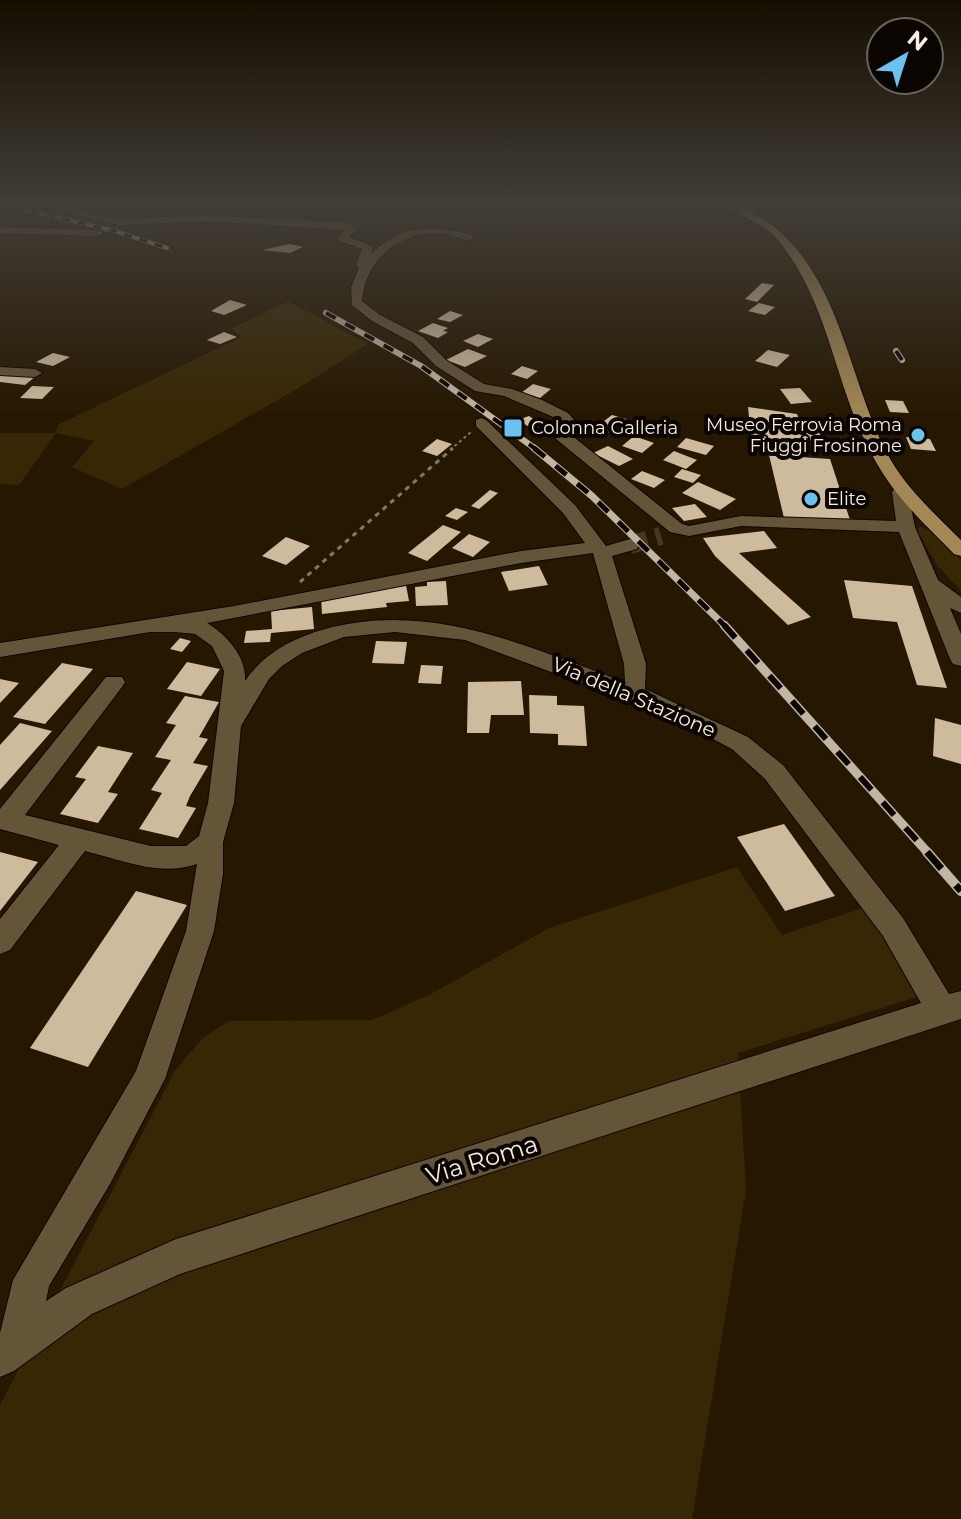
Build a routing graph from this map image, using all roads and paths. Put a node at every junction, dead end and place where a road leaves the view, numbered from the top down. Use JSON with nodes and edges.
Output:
{"nodes":[{"id":1,"x":363,"y":275,"type":"edge"},
{"id":2,"x":807,"y":275,"type":"edge"},
{"id":3,"x":0,"y":371,"type":"edge"},
{"id":4,"x":35,"y":373,"type":"dead end"},
{"id":5,"x":481,"y":423,"type":"joint"},
{"id":6,"x":901,"y":492,"type":"junction"},
{"id":7,"x":906,"y":527,"type":"junction"},
{"id":8,"x":682,"y":530,"type":"junction"},
{"id":9,"x":661,"y":536,"type":"tunnel mouth"},
{"id":10,"x":630,"y":545,"type":"tunnel mouth"},
{"id":11,"x":599,"y":550,"type":"junction"},
{"id":12,"x":961,"y":550,"type":"edge"},
{"id":13,"x":929,"y":582,"type":"junction"},
{"id":14,"x":277,"y":602,"type":"junction"},
{"id":15,"x":961,"y":607,"type":"edge"},
{"id":16,"x":234,"y":612,"type":"junction"},
{"id":17,"x":151,"y":626,"type":"junction"},
{"id":18,"x":0,"y":650,"type":"edge"},
{"id":19,"x":961,"y":659,"type":"edge"},
{"id":20,"x":235,"y":671,"type":"junction"},
{"id":21,"x":114,"y":682,"type":"dead end"},
{"id":22,"x":632,"y":693,"type":"junction"},
{"id":23,"x":232,"y":721,"type":"junction"},
{"id":24,"x":3,"y":820,"type":"edge"},
{"id":25,"x":79,"y":839,"type":"junction"},
{"id":26,"x":210,"y":842,"type":"junction"},
{"id":27,"x":0,"y":941,"type":"edge"},
{"id":28,"x":952,"y":1009,"type":"edge"},
{"id":29,"x":8,"y":1351,"type":"edge"}],
"edges":[{"from":1,"to":8,"type":"street"},
{"from":2,"to":6,"type":"main road"},
{"from":3,"to":4,"type":"street"},
{"from":5,"to":11,"type":"street"},
{"from":5,"to":14,"type":"path"},
{"from":6,"to":7,"type":"street"},
{"from":6,"to":12,"type":"main road"},
{"from":7,"to":8,"type":"street"},
{"from":7,"to":13,"type":"street"},
{"from":8,"to":9,"type":"street"},
{"from":10,"to":11,"type":"street"},
{"from":11,"to":14,"type":"street"},
{"from":11,"to":22,"type":"street"},
{"from":13,"to":15,"type":"street"},
{"from":13,"to":19,"type":"street"},
{"from":14,"to":16,"type":"street"},
{"from":16,"to":17,"type":"street"},
{"from":16,"to":20,"type":"street","name":"Via Roma"},
{"from":17,"to":18,"type":"street"},
{"from":17,"to":20,"type":"street"},
{"from":20,"to":23,"type":"street","name":"Via Roma"},
{"from":21,"to":24,"type":"street"},
{"from":22,"to":23,"type":"street","name":"Via della Stazione"},
{"from":22,"to":28,"type":"street","name":"Via della Stazione"},
{"from":23,"to":26,"type":"street","name":"Via Roma"},
{"from":24,"to":25,"type":"street"},
{"from":25,"to":26,"type":"street"},
{"from":25,"to":27,"type":"street"},
{"from":26,"to":29,"type":"street","name":"Via Roma"},
{"from":28,"to":29,"type":"street","name":"Via Roma"}]}
